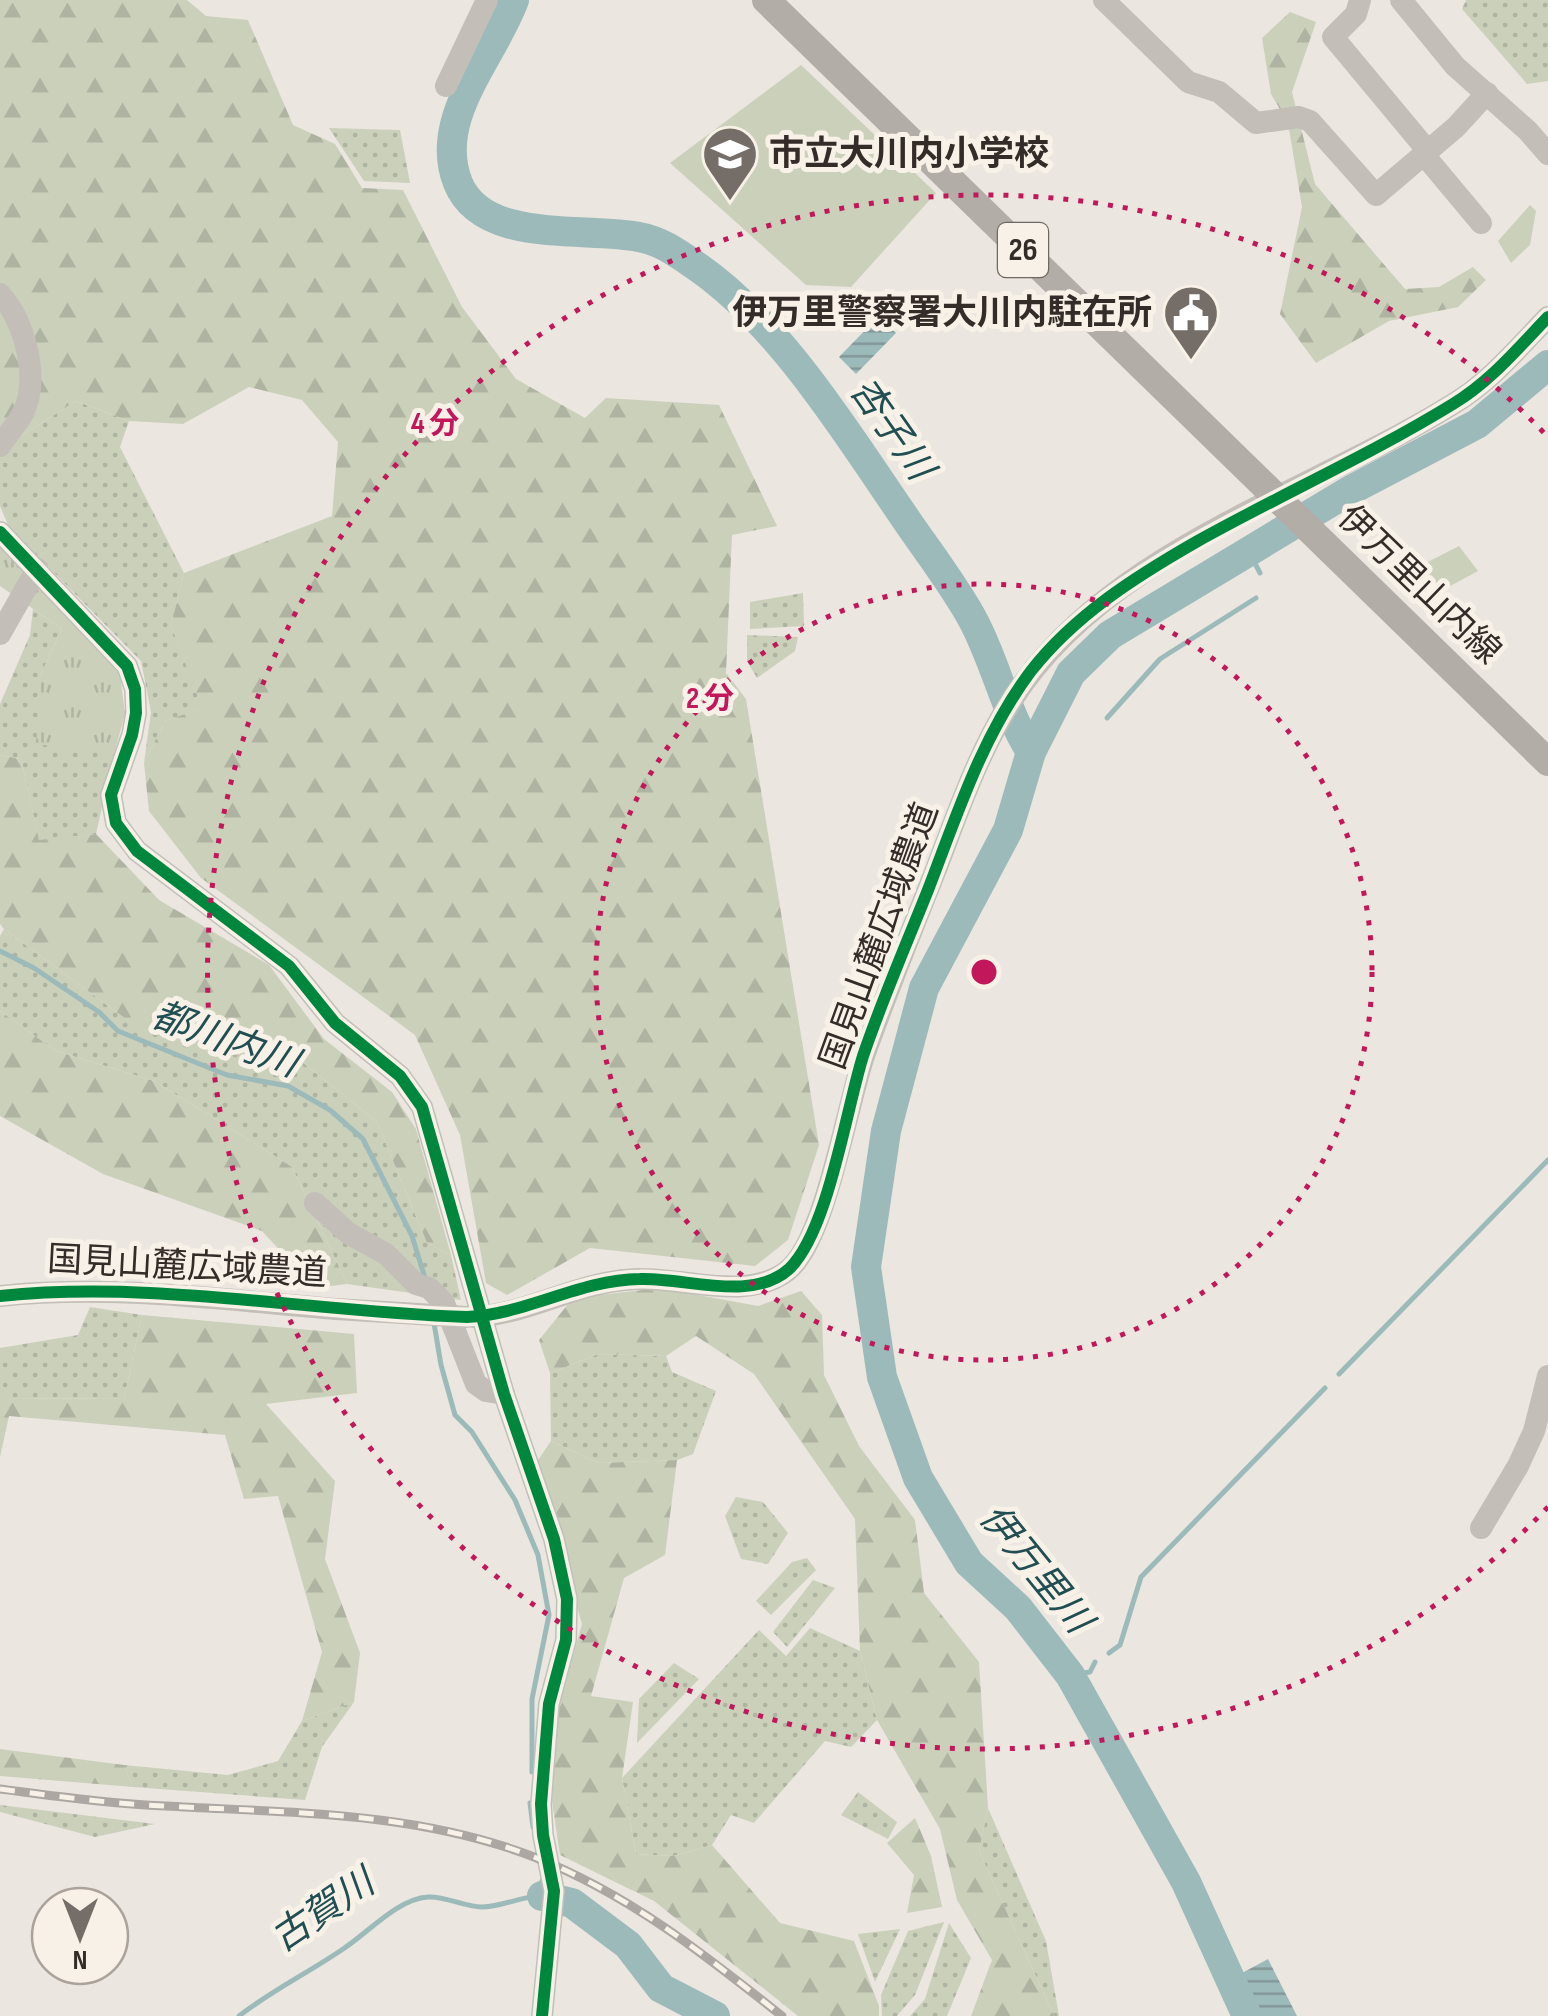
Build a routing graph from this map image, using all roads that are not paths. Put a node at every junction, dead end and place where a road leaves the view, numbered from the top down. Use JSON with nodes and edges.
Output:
{"nodes":[{"id":1,"x":487,"y":0,"type":"edge"},
{"id":2,"x":766,"y":0,"type":"edge"},
{"id":3,"x":1104,"y":0,"type":"edge"},
{"id":4,"x":1360,"y":0,"type":"edge"},
{"id":5,"x":1402,"y":0,"type":"edge"},
{"id":6,"x":446,"y":86,"type":"dead end"},
{"id":7,"x":1487,"y":94,"type":"junction"},
{"id":8,"x":1426,"y":152,"type":"junction"},
{"id":9,"x":1548,"y":154,"type":"edge"},
{"id":10,"x":1481,"y":224,"type":"dead end"},
{"id":11,"x":0,"y":294,"type":"edge"},
{"id":12,"x":1548,"y":317,"type":"edge"},
{"id":13,"x":0,"y":446,"type":"edge"},
{"id":14,"x":1278,"y":499,"type":"junction"},
{"id":15,"x":0,"y":532,"type":"edge"},
{"id":16,"x":37,"y":569,"type":"junction"},
{"id":17,"x":0,"y":634,"type":"edge"},
{"id":18,"x":1548,"y":762,"type":"edge"},
{"id":19,"x":315,"y":1203,"type":"dead end"},
{"id":20,"x":0,"y":1296,"type":"edge"},
{"id":21,"x":476,"y":1316,"type":"junction"},
{"id":22,"x":1548,"y":1376,"type":"edge"},
{"id":23,"x":504,"y":1394,"type":"junction"},
{"id":24,"x":1481,"y":1528,"type":"dead end"},
{"id":25,"x":542,"y":2016,"type":"edge"}],
"edges":[{"from":1,"to":6,"type":"street"},
{"from":2,"to":14,"type":"main road","name":"伊万里山内線","number":"26"},
{"from":3,"to":8,"type":"street"},
{"from":4,"to":8,"type":"street"},
{"from":5,"to":7,"type":"street"},
{"from":7,"to":8,"type":"street"},
{"from":7,"to":9,"type":"street"},
{"from":8,"to":10,"type":"street"},
{"from":11,"to":13,"type":"street"},
{"from":12,"to":14,"type":"street","name":"国見山麓広域農道"},
{"from":14,"to":18,"type":"main road","name":"伊万里山内線","number":"26"},
{"from":14,"to":21,"type":"street","name":"国見山麓広域農道"},
{"from":15,"to":16,"type":"street"},
{"from":16,"to":17,"type":"street"},
{"from":16,"to":21,"type":"street"},
{"from":19,"to":23,"type":"street"},
{"from":20,"to":21,"type":"street","name":"国見山麓広域農道","bridge":true},
{"from":21,"to":23,"type":"street"},
{"from":22,"to":24,"type":"street"},
{"from":23,"to":25,"type":"street"}]}
